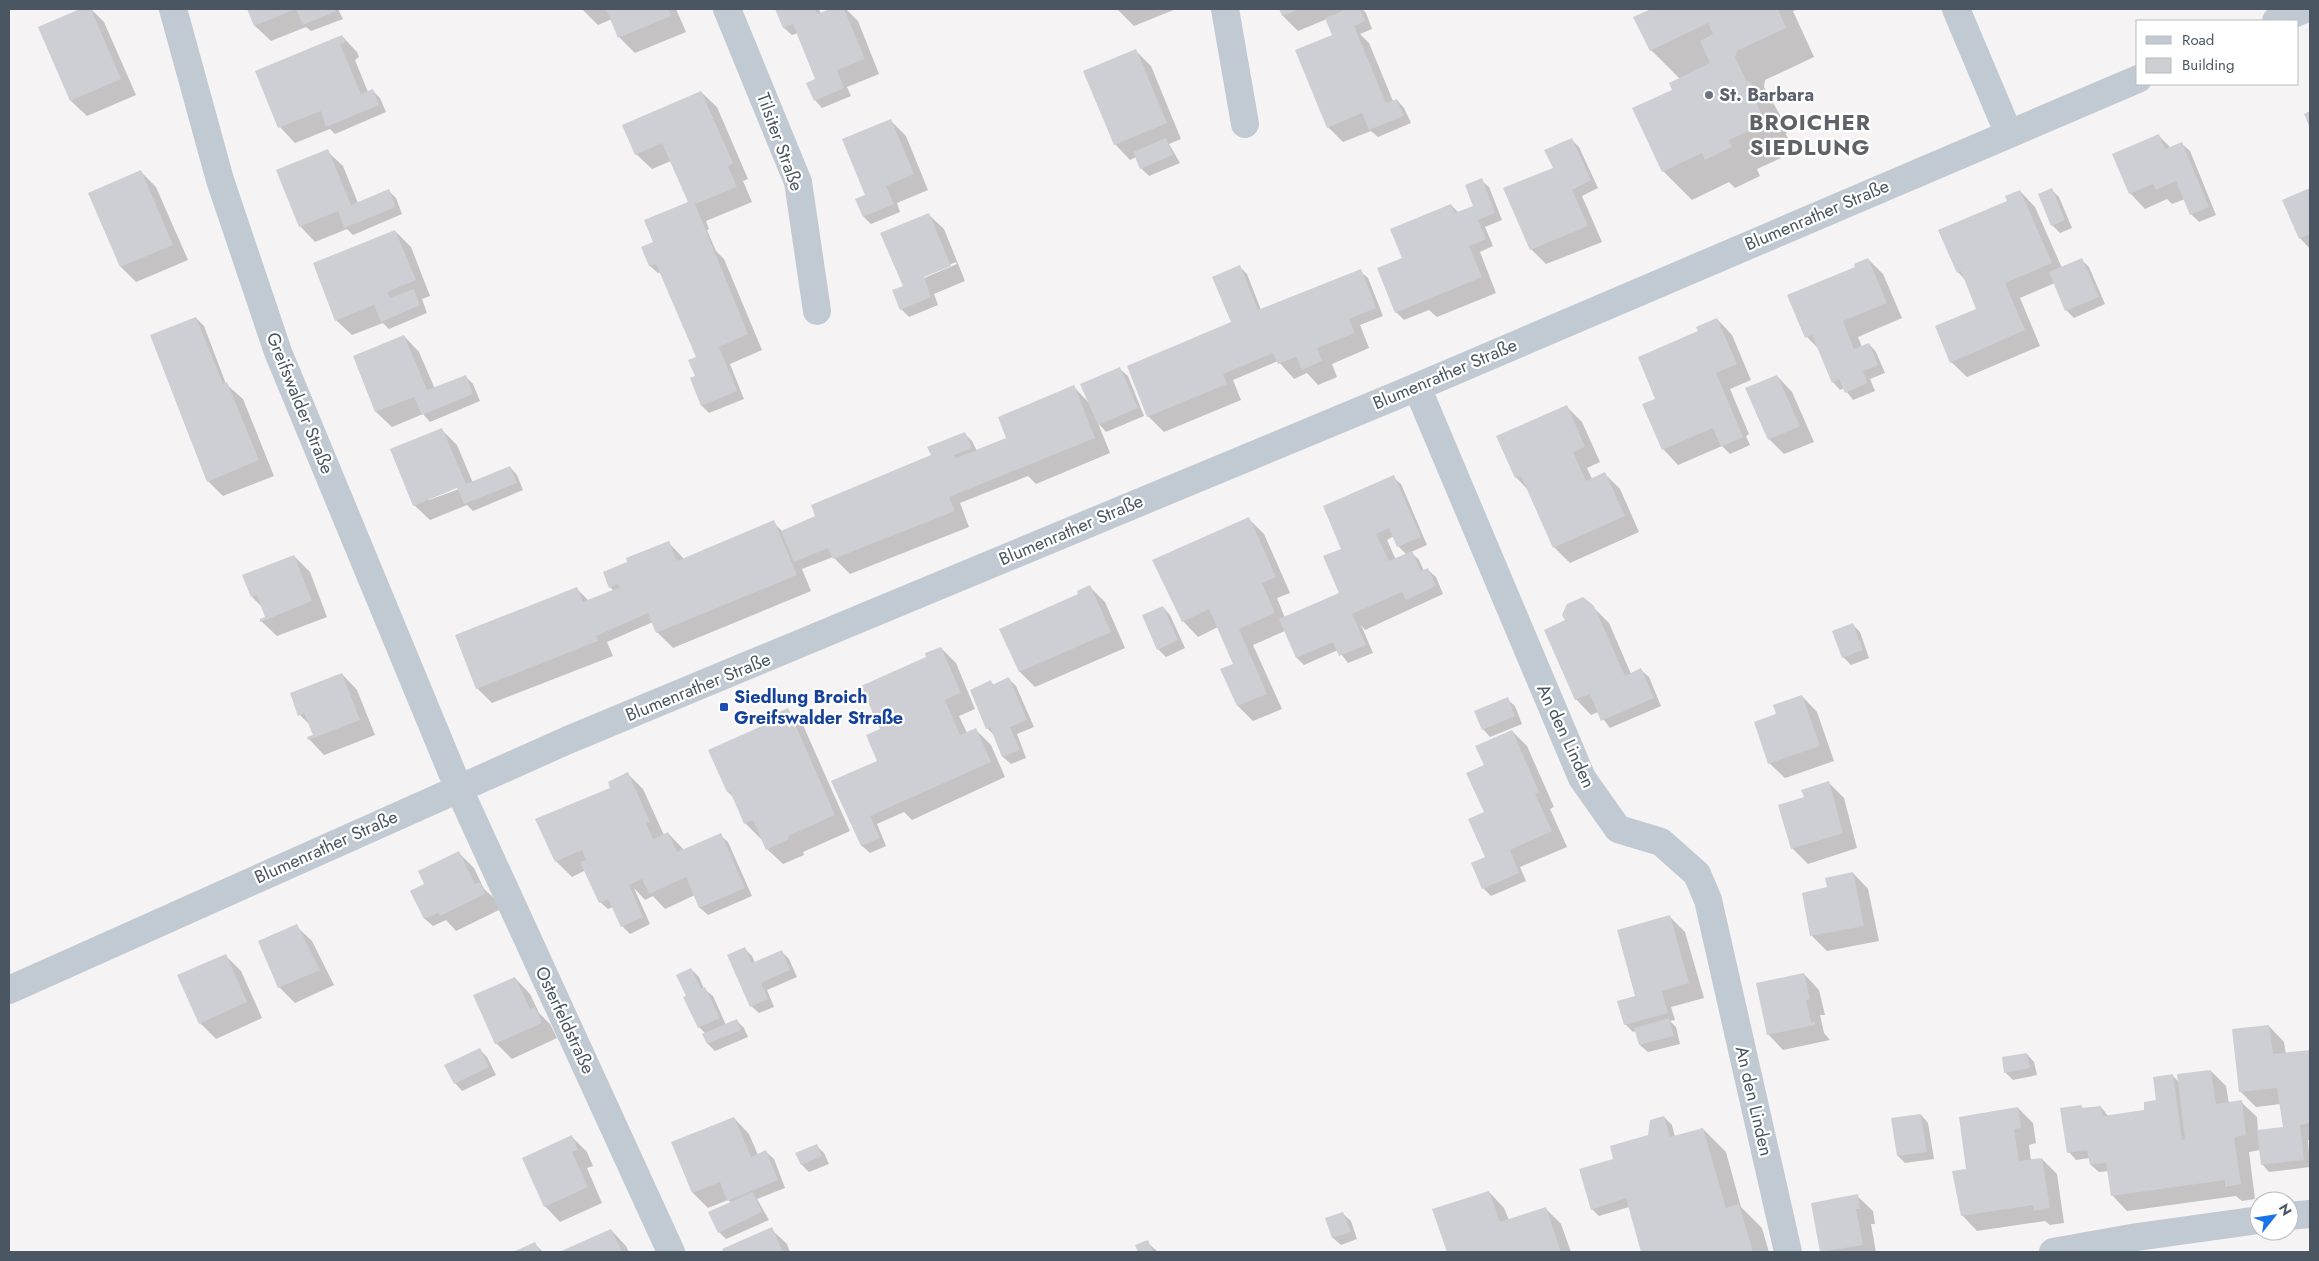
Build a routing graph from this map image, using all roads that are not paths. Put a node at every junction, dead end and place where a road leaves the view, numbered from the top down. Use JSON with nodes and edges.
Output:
{"nodes":[{"id":1,"x":173,"y":9,"type":"edge"},
{"id":2,"x":727,"y":9,"type":"edge"},
{"id":3,"x":1225,"y":9,"type":"edge"},
{"id":4,"x":1956,"y":9,"type":"edge"},
{"id":5,"x":2305,"y":9,"type":"edge"},
{"id":6,"x":2278,"y":20,"type":"edge"},
{"id":7,"x":2136,"y":80,"type":"edge"},
{"id":8,"x":1245,"y":124,"type":"dead end"},
{"id":9,"x":2008,"y":132,"type":"junction"},
{"id":10,"x":816,"y":311,"type":"dead end"},
{"id":11,"x":1416,"y":387,"type":"junction"},
{"id":12,"x":458,"y":787,"type":"junction"},
{"id":13,"x":9,"y":990,"type":"edge"},
{"id":14,"x":2249,"y":1222,"type":"edge"},
{"id":15,"x":2138,"y":1245,"type":"edge"},
{"id":16,"x":671,"y":1252,"type":"edge"},
{"id":17,"x":1788,"y":1252,"type":"edge"},
{"id":18,"x":2053,"y":1252,"type":"edge"}],
"edges":[{"from":1,"to":12,"type":"street","name":"Greifswalder Straße"},
{"from":2,"to":10,"type":"street","name":"Tilsiter Straße"},
{"from":3,"to":8,"type":"street"},
{"from":4,"to":9,"type":"street"},
{"from":5,"to":6,"type":"street"},
{"from":7,"to":9,"type":"street","name":"Blumenrather Straße"},
{"from":9,"to":11,"type":"street","name":"Blumenrather Straße"},
{"from":11,"to":12,"type":"street","name":"Blumenrather Straße"},
{"from":11,"to":17,"type":"street","name":"An den Linden"},
{"from":12,"to":13,"type":"street","name":"Blumenrather Straße"},
{"from":12,"to":16,"type":"street","name":"Osterfeldstraße"},
{"from":14,"to":15,"type":"street"},
{"from":15,"to":18,"type":"street"}]}
